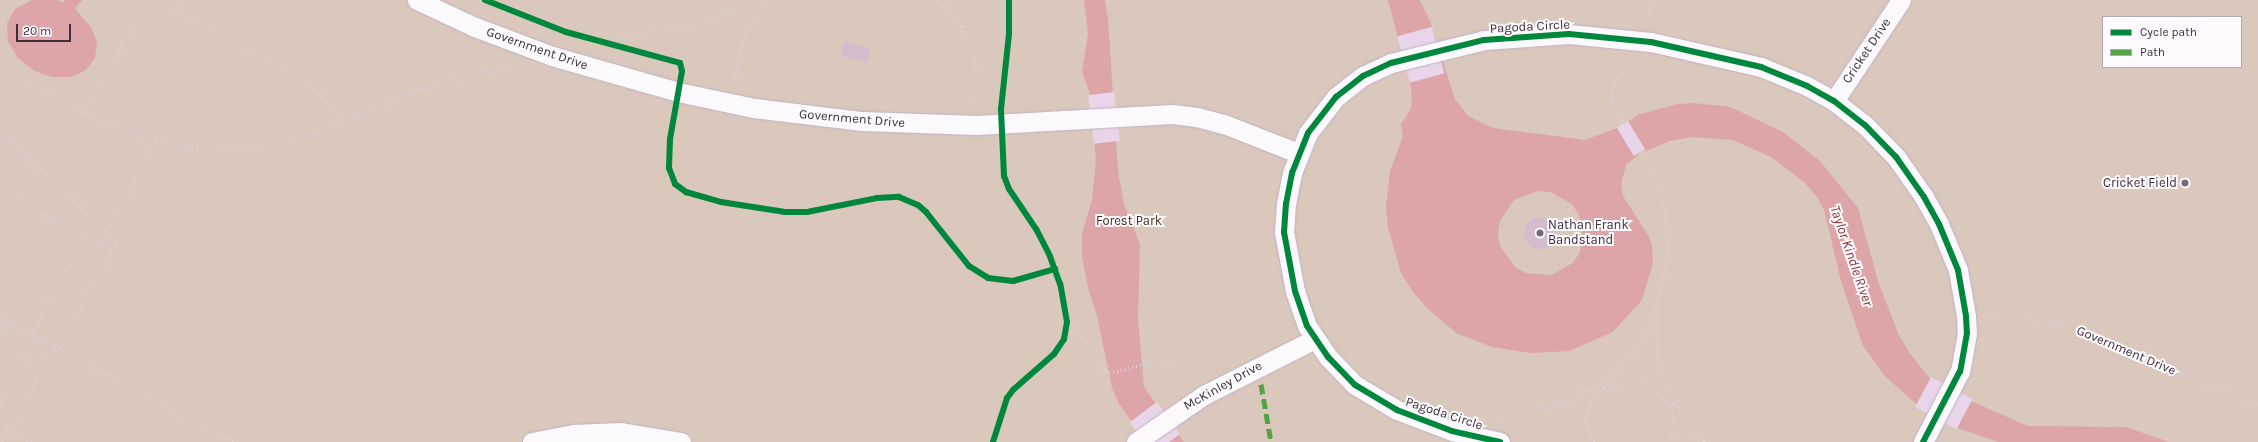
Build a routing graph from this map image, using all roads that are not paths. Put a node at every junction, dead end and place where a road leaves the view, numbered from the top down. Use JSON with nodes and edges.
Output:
{"nodes":[{"id":1,"x":417,"y":0,"type":"edge"},
{"id":2,"x":1901,"y":0,"type":"edge"},
{"id":3,"x":1834,"y":101,"type":"junction"},
{"id":4,"x":1298,"y":153,"type":"junction"},
{"id":5,"x":1315,"y":339,"type":"junction"},
{"id":6,"x":1928,"y":435,"type":"edge"},
{"id":7,"x":1137,"y":441,"type":"edge"},
{"id":8,"x":532,"y":442,"type":"edge"},
{"id":9,"x":681,"y":442,"type":"edge"},
{"id":10,"x":1500,"y":442,"type":"edge"}],
"edges":[{"from":1,"to":4,"type":"street","name":"Government Drive"},
{"from":2,"to":3,"type":"street","name":"Cricket Drive"},
{"from":3,"to":4,"type":"street","name":"Pagoda Circle"},
{"from":3,"to":6,"type":"street","name":"Pagoda Circle"},
{"from":4,"to":5,"type":"street","name":"Pagoda Circle"},
{"from":5,"to":7,"type":"street","name":"McKinley Drive"},
{"from":5,"to":10,"type":"street","name":"Pagoda Circle"},
{"from":8,"to":9,"type":"street"}]}
